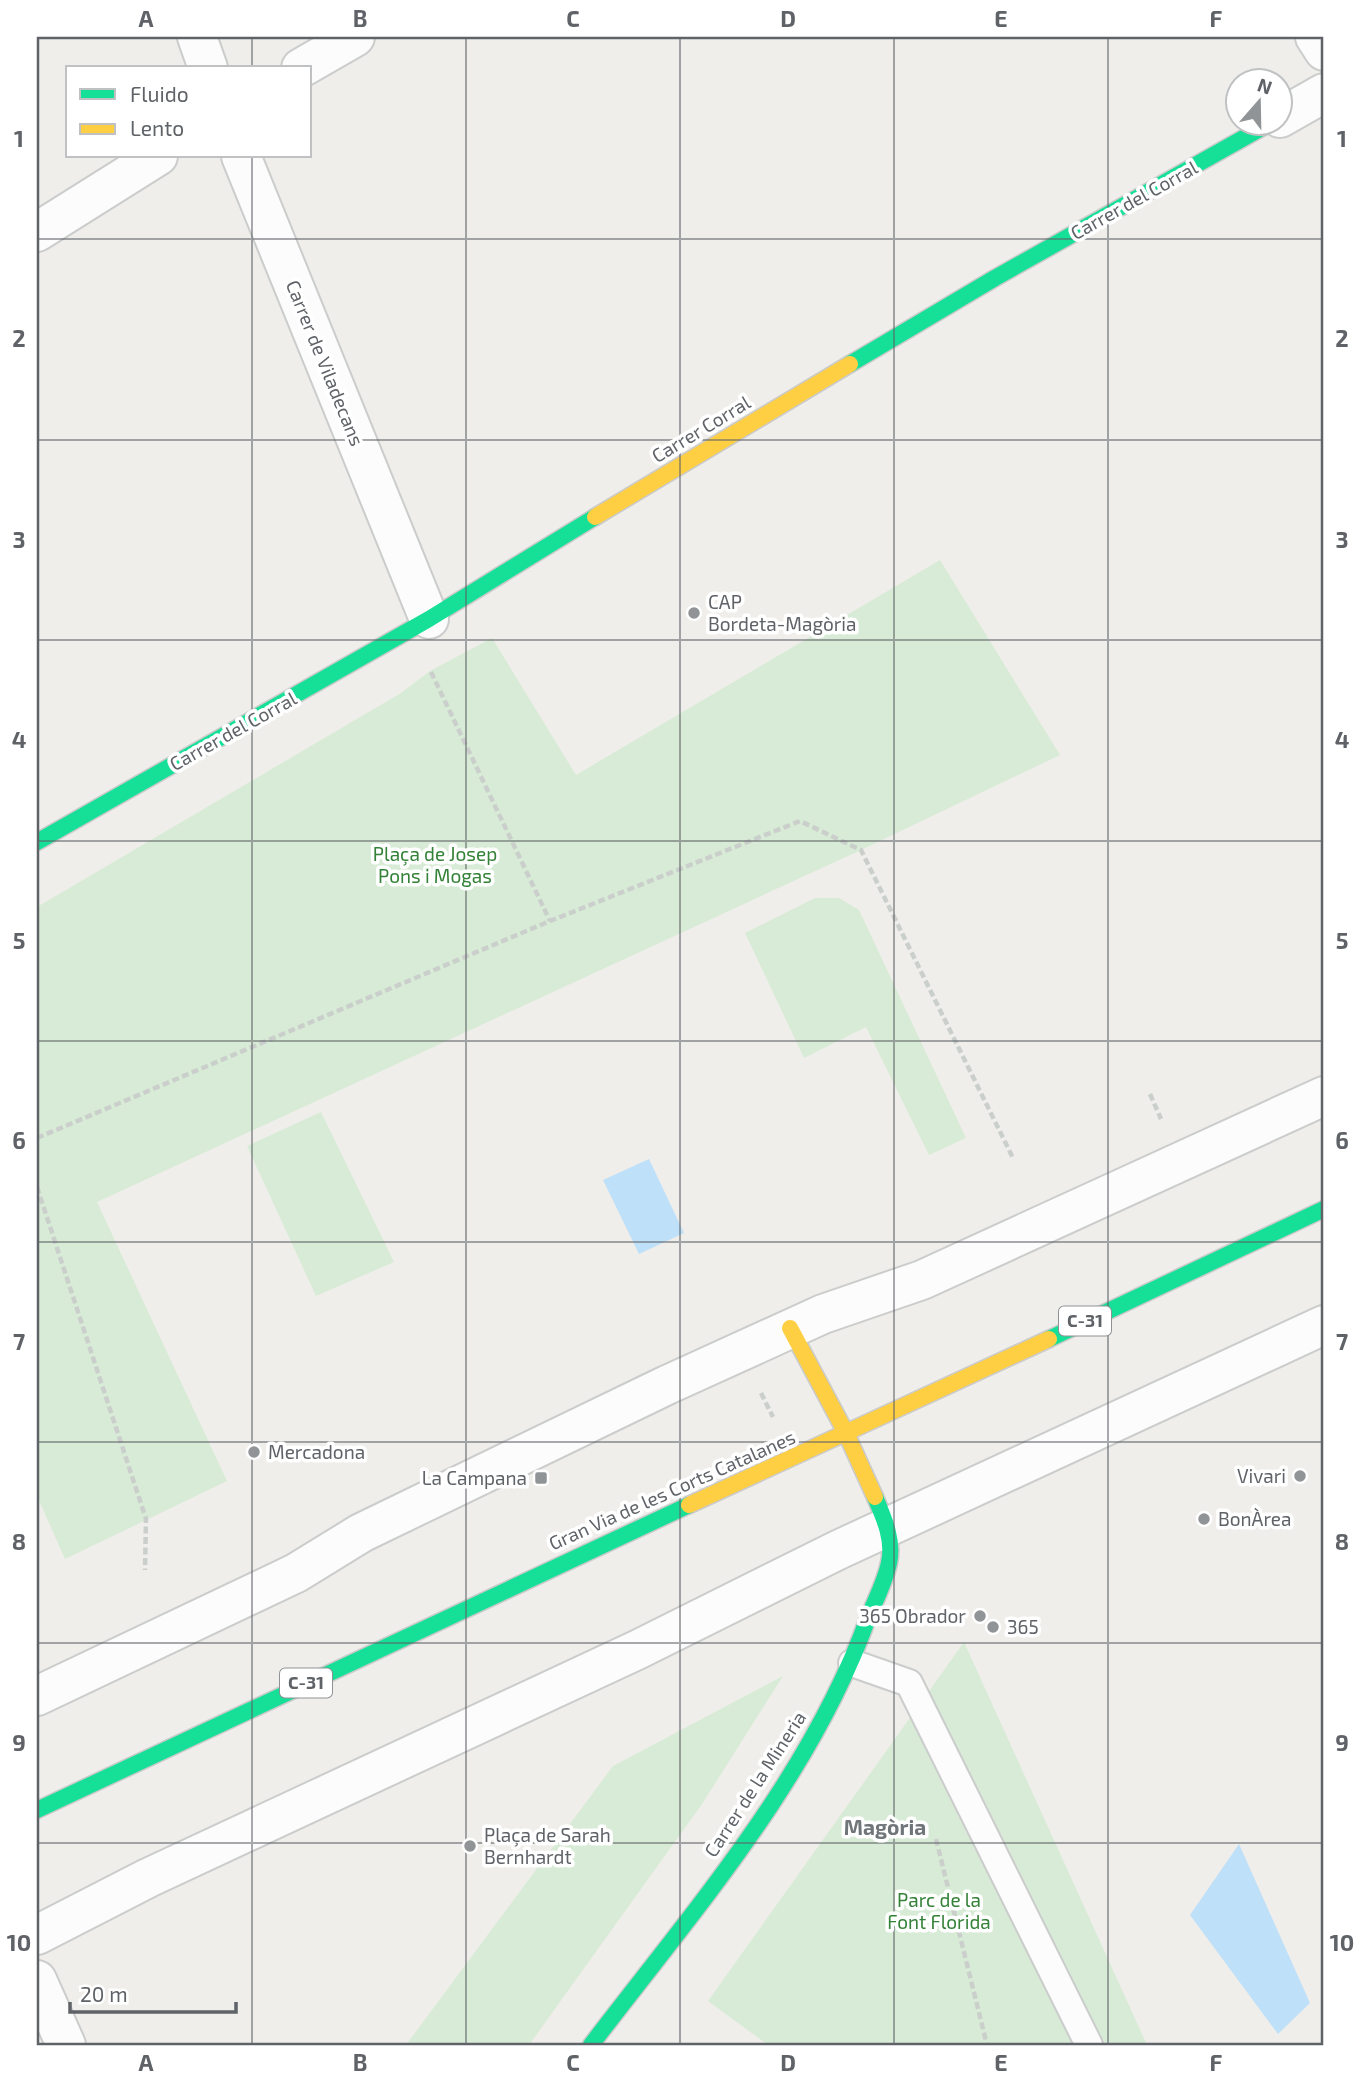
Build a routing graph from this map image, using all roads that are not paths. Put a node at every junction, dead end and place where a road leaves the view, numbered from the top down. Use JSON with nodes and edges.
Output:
{"nodes":[{"id":1,"x":197,"y":37,"type":"edge"},
{"id":2,"x":355,"y":37,"type":"edge"},
{"id":3,"x":1315,"y":37,"type":"edge"},
{"id":4,"x":1324,"y":51,"type":"edge"},
{"id":5,"x":207,"y":66,"type":"edge"},
{"id":6,"x":304,"y":66,"type":"edge"},
{"id":7,"x":1324,"y":93,"type":"edge"},
{"id":8,"x":1294,"y":110,"type":"edge"},
{"id":9,"x":1247,"y":136,"type":"edge"},
{"id":10,"x":155,"y":158,"type":"edge"},
{"id":11,"x":242,"y":158,"type":"edge"},
{"id":12,"x":37,"y":232,"type":"edge"},
{"id":13,"x":995,"y":278,"type":"joint"},
{"id":14,"x":429,"y":619,"type":"junction"},
{"id":15,"x":37,"y":842,"type":"edge"},
{"id":16,"x":1324,"y":1096,"type":"edge"},
{"id":17,"x":1324,"y":1209,"type":"edge"},
{"id":18,"x":1324,"y":1325,"type":"edge"},
{"id":19,"x":790,"y":1328,"type":"junction"},
{"id":20,"x":846,"y":1433,"type":"junction"},
{"id":21,"x":888,"y":1527,"type":"junction"},
{"id":22,"x":852,"y":1663,"type":"junction"},
{"id":23,"x":37,"y":1696,"type":"edge"},
{"id":24,"x":37,"y":1810,"type":"edge"},
{"id":25,"x":37,"y":1935,"type":"edge"},
{"id":26,"x":37,"y":1980,"type":"edge"},
{"id":27,"x":65,"y":2045,"type":"edge"},
{"id":28,"x":590,"y":2045,"type":"edge"},
{"id":29,"x":1089,"y":2045,"type":"edge"}],
"edges":[{"from":1,"to":5,"type":"street"},
{"from":2,"to":6,"type":"street"},
{"from":3,"to":4,"type":"street"},
{"from":7,"to":8,"type":"street"},
{"from":9,"to":13,"type":"street","name":"Carrer del Corral"},
{"from":10,"to":12,"type":"street"},
{"from":11,"to":14,"type":"street","name":"Carrer de Viladecans"},
{"from":13,"to":14,"type":"street","name":"Carrer Corral"},
{"from":14,"to":15,"type":"street","name":"Carrer del Corral"},
{"from":16,"to":19,"type":"street"},
{"from":17,"to":20,"type":"street","name":"Gran Via de les Corts Catalanes","number":"C-31"},
{"from":18,"to":21,"type":"street"},
{"from":19,"to":20,"type":"street","name":"Carrer de la Mineria"},
{"from":19,"to":23,"type":"street"},
{"from":20,"to":21,"type":"street","name":"Carrer de la Mineria"},
{"from":20,"to":24,"type":"street","name":"Gran Via de les Corts Catalanes","number":"C-31"},
{"from":21,"to":22,"type":"street","name":"Carrer de la Mineria"},
{"from":21,"to":25,"type":"street"},
{"from":22,"to":28,"type":"street","name":"Carrer de la Mineria"},
{"from":22,"to":29,"type":"lane"},
{"from":26,"to":27,"type":"street"}]}
